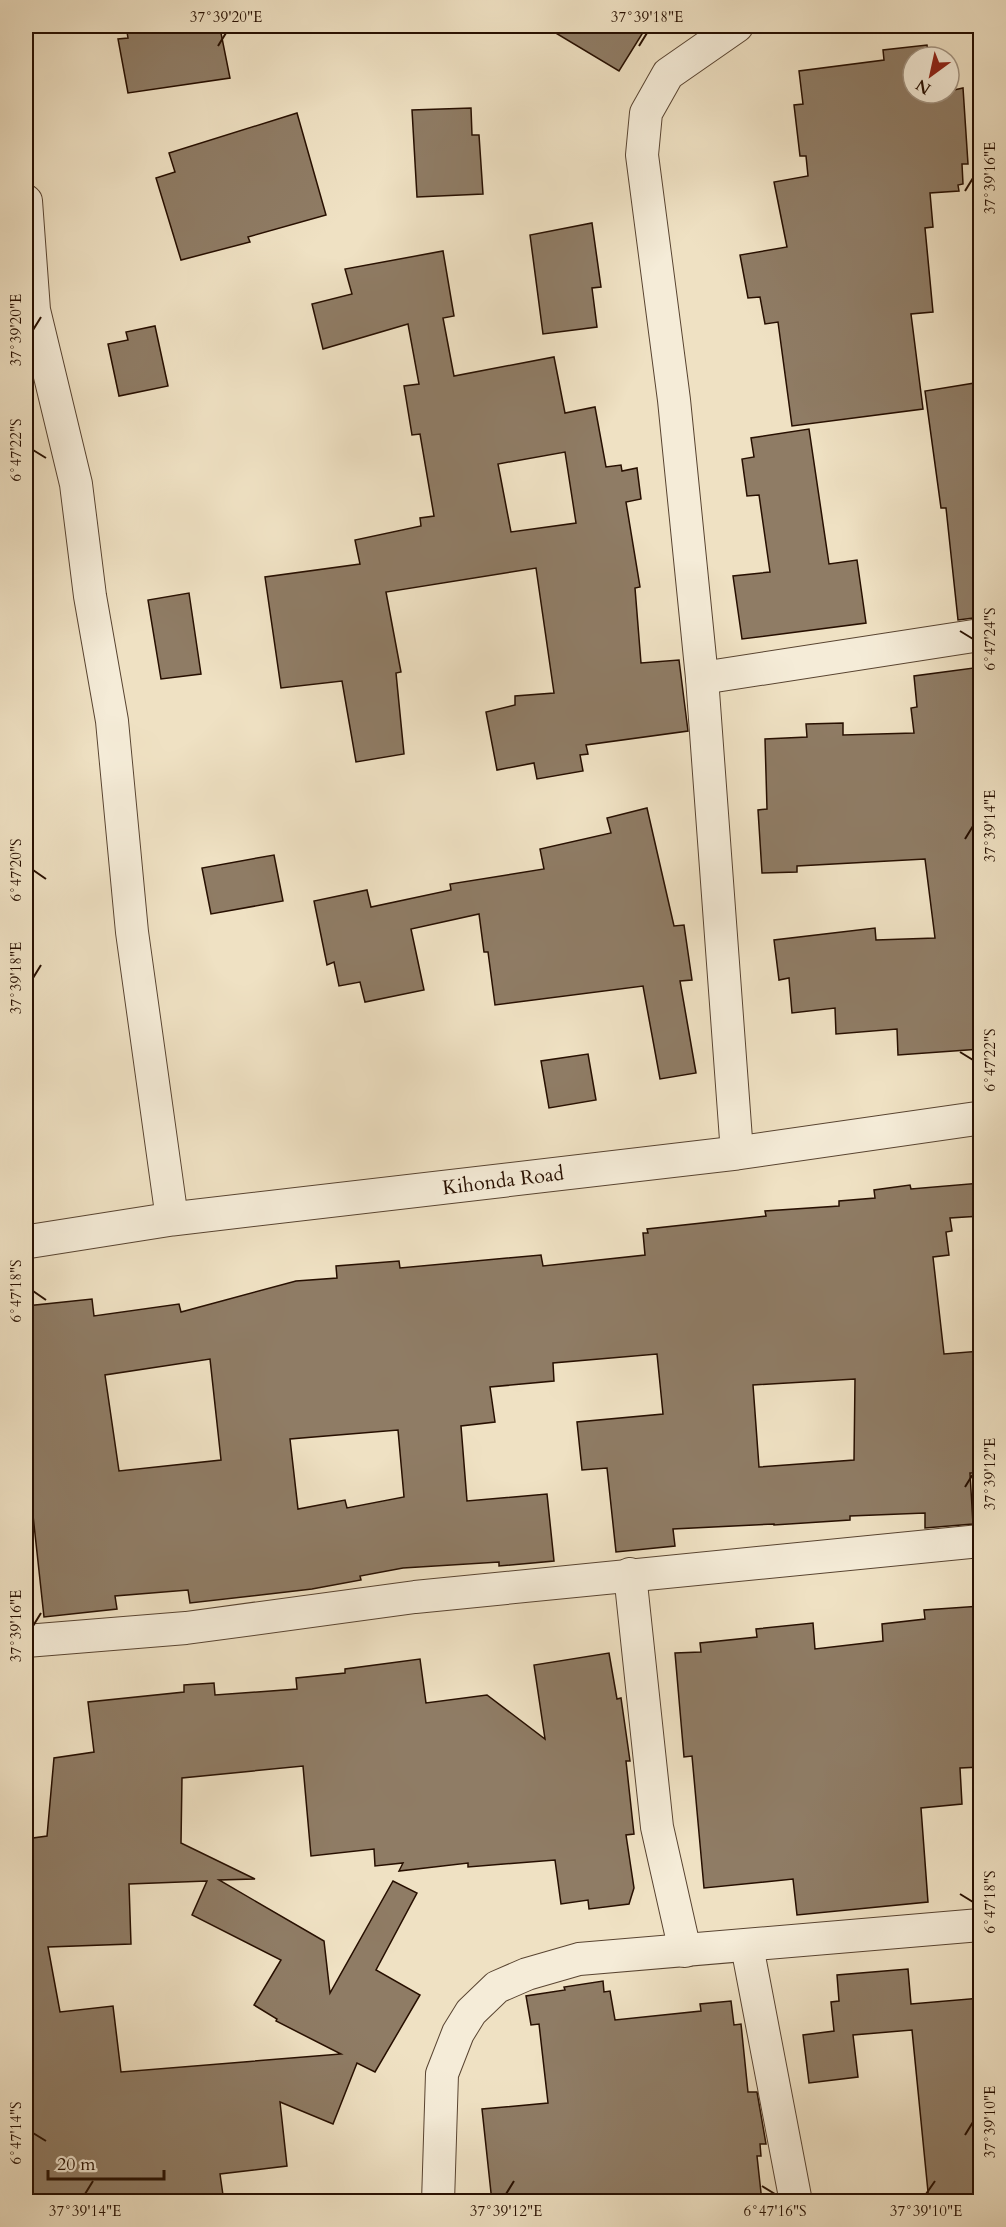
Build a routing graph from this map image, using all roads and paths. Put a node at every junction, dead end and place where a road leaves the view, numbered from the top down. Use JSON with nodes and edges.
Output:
{"nodes":[{"id":1,"x":737,"y":26,"type":"edge"},
{"id":2,"x":26,"y":201,"type":"edge"},
{"id":3,"x":981,"y":635,"type":"edge"},
{"id":4,"x":702,"y":678,"type":"junction"},
{"id":5,"x":981,"y":1118,"type":"edge"},
{"id":6,"x":736,"y":1153,"type":"junction"},
{"id":7,"x":172,"y":1219,"type":"junction"},
{"id":8,"x":26,"y":1242,"type":"edge"},
{"id":9,"x":981,"y":1540,"type":"edge"},
{"id":10,"x":630,"y":1574,"type":"junction"},
{"id":11,"x":26,"y":1641,"type":"edge"},
{"id":12,"x":981,"y":1925,"type":"edge"},
{"id":13,"x":747,"y":1946,"type":"junction"},
{"id":14,"x":685,"y":1951,"type":"junction"},
{"id":15,"x":438,"y":2202,"type":"edge"},
{"id":16,"x":796,"y":2202,"type":"edge"}],
"edges":[{"from":1,"to":4,"type":"street"},
{"from":2,"to":7,"type":"street"},
{"from":3,"to":4,"type":"street"},
{"from":4,"to":6,"type":"street"},
{"from":5,"to":6,"type":"street","name":"Kihonda Road"},
{"from":6,"to":7,"type":"street","name":"Kihonda Road"},
{"from":7,"to":8,"type":"street","name":"Kihonda Road"},
{"from":9,"to":10,"type":"street"},
{"from":10,"to":11,"type":"street"},
{"from":10,"to":14,"type":"street"},
{"from":12,"to":13,"type":"street"},
{"from":13,"to":14,"type":"street"},
{"from":13,"to":16,"type":"street"},
{"from":14,"to":15,"type":"street"}]}
